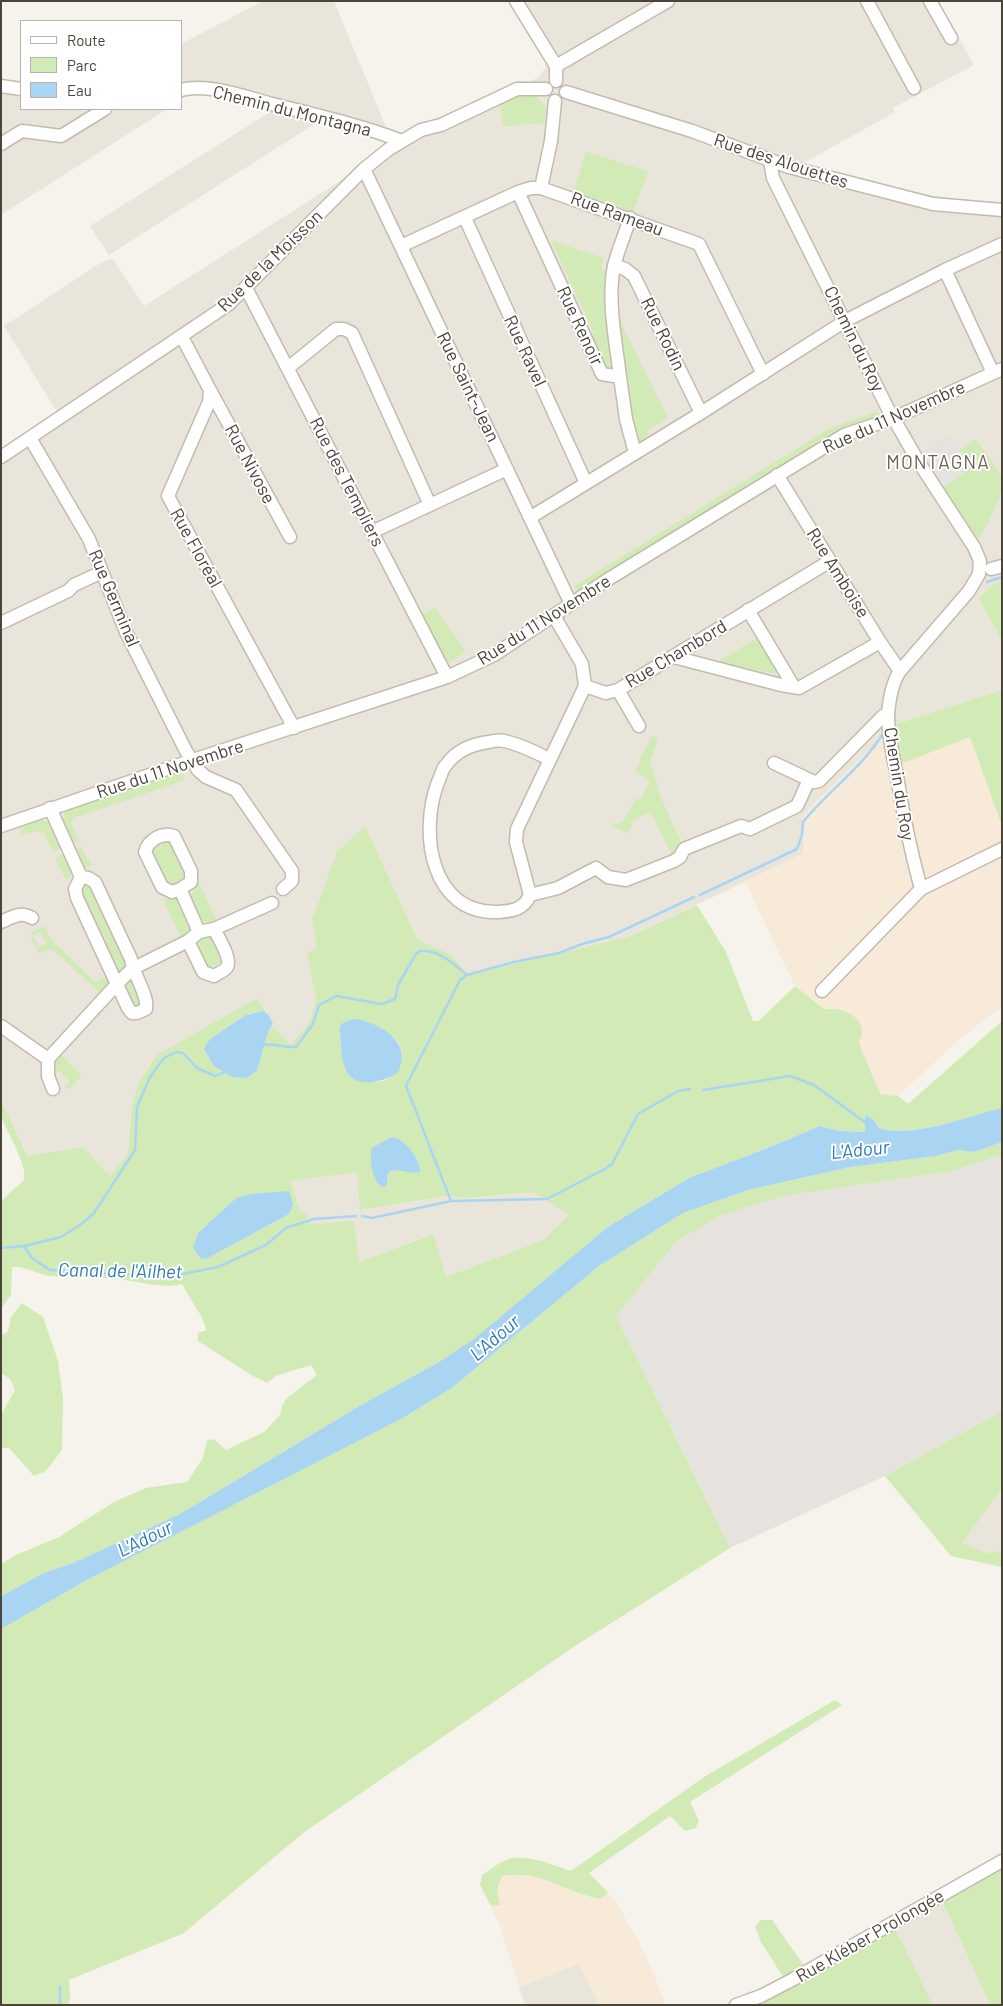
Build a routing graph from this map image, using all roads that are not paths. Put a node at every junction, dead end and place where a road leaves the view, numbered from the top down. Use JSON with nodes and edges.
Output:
{"nodes":[{"id":1,"x":516,"y":1,"type":"edge"},
{"id":2,"x":668,"y":1,"type":"edge"},
{"id":3,"x":867,"y":1,"type":"edge"},
{"id":4,"x":930,"y":1,"type":"edge"},
{"id":5,"x":951,"y":38,"type":"dead end"},
{"id":6,"x":556,"y":66,"type":"junction"},
{"id":7,"x":556,"y":81,"type":"junction"},
{"id":8,"x":1,"y":86,"type":"edge"},
{"id":9,"x":914,"y":88,"type":"dead end"},
{"id":10,"x":20,"y":89,"type":"edge"},
{"id":11,"x":546,"y":89,"type":"junction"},
{"id":12,"x":182,"y":90,"type":"edge"},
{"id":13,"x":566,"y":92,"type":"junction"},
{"id":14,"x":555,"y":101,"type":"junction"},
{"id":15,"x":103,"y":110,"type":"edge"},
{"id":16,"x":402,"y":141,"type":"junction"},
{"id":17,"x":1,"y":144,"type":"edge"},
{"id":18,"x":770,"y":161,"type":"junction"},
{"id":19,"x":364,"y":170,"type":"junction"},
{"id":20,"x":542,"y":188,"type":"junction"},
{"id":21,"x":518,"y":192,"type":"junction"},
{"id":22,"x":1002,"y":210,"type":"edge"},
{"id":23,"x":465,"y":218,"type":"junction"},
{"id":24,"x":630,"y":218,"type":"junction"},
{"id":25,"x":1002,"y":244,"type":"edge"},
{"id":26,"x":401,"y":246,"type":"junction"},
{"id":27,"x":614,"y":266,"type":"junction"},
{"id":28,"x":945,"y":270,"type":"junction"},
{"id":29,"x":246,"y":288,"type":"junction"},
{"id":30,"x":845,"y":321,"type":"junction"},
{"id":31,"x":182,"y":337,"type":"junction"},
{"id":32,"x":288,"y":368,"type":"junction"},
{"id":33,"x":998,"y":371,"type":"edge"},
{"id":34,"x":763,"y":374,"type":"junction"},
{"id":35,"x":620,"y":377,"type":"junction"},
{"id":36,"x":210,"y":390,"type":"junction"},
{"id":37,"x":701,"y":414,"type":"junction"},
{"id":38,"x":894,"y":418,"type":"junction"},
{"id":39,"x":30,"y":438,"type":"junction"},
{"id":40,"x":635,"y":453,"type":"junction"},
{"id":41,"x":1,"y":457,"type":"edge"},
{"id":42,"x":507,"y":468,"type":"junction"},
{"id":43,"x":776,"y":475,"type":"junction"},
{"id":44,"x":586,"y":483,"type":"junction"},
{"id":45,"x":430,"y":504,"type":"junction"},
{"id":46,"x":531,"y":517,"type":"junction"},
{"id":47,"x":372,"y":532,"type":"junction"},
{"id":48,"x":290,"y":537,"type":"dead end"},
{"id":49,"x":830,"y":561,"type":"junction"},
{"id":50,"x":102,"y":572,"type":"junction"},
{"id":51,"x":571,"y":604,"type":"junction"},
{"id":52,"x":748,"y":610,"type":"junction"},
{"id":53,"x":554,"y":616,"type":"junction"},
{"id":54,"x":1,"y":623,"type":"edge"},
{"id":55,"x":880,"y":642,"type":"junction"},
{"id":56,"x":674,"y":657,"type":"junction"},
{"id":57,"x":900,"y":671,"type":"junction"},
{"id":58,"x":447,"y":677,"type":"junction"},
{"id":59,"x":584,"y":686,"type":"junction"},
{"id":60,"x":794,"y":687,"type":"junction"},
{"id":61,"x":618,"y":690,"type":"junction"},
{"id":62,"x":888,"y":715,"type":"junction"},
{"id":63,"x":639,"y":726,"type":"dead end"},
{"id":64,"x":294,"y":728,"type":"junction"},
{"id":65,"x":193,"y":760,"type":"junction"},
{"id":66,"x":549,"y":760,"type":"junction"},
{"id":67,"x":774,"y":763,"type":"dead end"},
{"id":68,"x":809,"y":780,"type":"junction"},
{"id":69,"x":50,"y":808,"type":"junction"},
{"id":70,"x":1,"y":826,"type":"edge"},
{"id":71,"x":1002,"y":849,"type":"edge"},
{"id":72,"x":81,"y":878,"type":"junction"},
{"id":73,"x":180,"y":889,"type":"junction"},
{"id":74,"x":283,"y":889,"type":"dead end"},
{"id":75,"x":921,"y":889,"type":"junction"},
{"id":76,"x":530,"y":895,"type":"junction"},
{"id":77,"x":272,"y":903,"type":"dead end"},
{"id":78,"x":32,"y":918,"type":"dead end"},
{"id":79,"x":1,"y":922,"type":"edge"},
{"id":80,"x":214,"y":929,"type":"junction"},
{"id":81,"x":199,"y":932,"type":"junction"},
{"id":82,"x":188,"y":941,"type":"junction"},
{"id":83,"x":132,"y":969,"type":"junction"},
{"id":84,"x":117,"y":984,"type":"junction"},
{"id":85,"x":822,"y":991,"type":"dead end"},
{"id":86,"x":1,"y":1026,"type":"edge"},
{"id":87,"x":48,"y":1058,"type":"junction"},
{"id":88,"x":53,"y":1089,"type":"dead end"},
{"id":89,"x":1002,"y":1861,"type":"edge"},
{"id":90,"x":736,"y":2005,"type":"edge"}],
"edges":[{"from":1,"to":6,"type":"street"},
{"from":2,"to":6,"type":"street"},
{"from":3,"to":9,"type":"street"},
{"from":4,"to":5,"type":"street"},
{"from":6,"to":7,"type":"street"},
{"from":7,"to":11,"type":"street"},
{"from":7,"to":13,"type":"street"},
{"from":8,"to":10,"type":"street"},
{"from":11,"to":14,"type":"street"},
{"from":11,"to":16,"type":"street","name":"Rue de la Moisson"},
{"from":12,"to":16,"type":"street","name":"Chemin du Montagna"},
{"from":13,"to":14,"type":"street"},
{"from":13,"to":18,"type":"street","name":"Rue des Alouettes"},
{"from":14,"to":20,"type":"street"},
{"from":15,"to":17,"type":"street"},
{"from":16,"to":19,"type":"street","name":"Rue de la Moisson"},
{"from":18,"to":22,"type":"street","name":"Rue des Alouettes"},
{"from":18,"to":30,"type":"street","name":"Chemin du Roy"},
{"from":19,"to":26,"type":"street","name":"Rue Saint-Jean"},
{"from":19,"to":29,"type":"street","name":"Rue de la Moisson"},
{"from":20,"to":21,"type":"street","name":"Rue Rameau"},
{"from":20,"to":24,"type":"street","name":"Rue Rameau"},
{"from":21,"to":23,"type":"street","name":"Rue Rameau"},
{"from":21,"to":35,"type":"street","name":"Rue Renoir"},
{"from":23,"to":26,"type":"street","name":"Rue Rameau"},
{"from":23,"to":44,"type":"street","name":"Rue Ravel"},
{"from":24,"to":27,"type":"street"},
{"from":24,"to":34,"type":"street","name":"Rue Rameau"},
{"from":25,"to":28,"type":"street"},
{"from":26,"to":42,"type":"street","name":"Rue Saint-Jean"},
{"from":27,"to":35,"type":"street"},
{"from":27,"to":37,"type":"street","name":"Rue Rodin"},
{"from":28,"to":30,"type":"street"},
{"from":28,"to":33,"type":"street"},
{"from":29,"to":31,"type":"street","name":"Rue de la Moisson"},
{"from":29,"to":32,"type":"street","name":"Rue des Templiers"},
{"from":30,"to":34,"type":"street"},
{"from":30,"to":38,"type":"street","name":"Chemin du Roy"},
{"from":31,"to":36,"type":"street"},
{"from":31,"to":39,"type":"street","name":"Rue de la Moisson"},
{"from":32,"to":45,"type":"street"},
{"from":32,"to":47,"type":"street","name":"Rue des Templiers"},
{"from":33,"to":38,"type":"street","name":"Rue du 11 Novembre"},
{"from":34,"to":37,"type":"street"},
{"from":35,"to":40,"type":"street","name":"Rue Renoir"},
{"from":36,"to":48,"type":"street","name":"Rue Nivose"},
{"from":36,"to":64,"type":"street","name":"Rue Floréal"},
{"from":37,"to":40,"type":"street"},
{"from":38,"to":43,"type":"street","name":"Rue du 11 Novembre"},
{"from":38,"to":57,"type":"street","name":"Chemin du Roy"},
{"from":39,"to":41,"type":"street","name":"Rue de la Moisson"},
{"from":39,"to":50,"type":"street","name":"Rue Germinal"},
{"from":40,"to":44,"type":"street"},
{"from":42,"to":45,"type":"street"},
{"from":42,"to":46,"type":"street","name":"Rue Saint-Jean"},
{"from":43,"to":49,"type":"street","name":"Rue Amboise"},
{"from":43,"to":51,"type":"street","name":"Rue du 11 Novembre"},
{"from":44,"to":46,"type":"street"},
{"from":45,"to":47,"type":"street"},
{"from":46,"to":51,"type":"street","name":"Rue Saint-Jean"},
{"from":47,"to":58,"type":"street","name":"Rue des Templiers"},
{"from":49,"to":52,"type":"street","name":"Rue Chambord"},
{"from":49,"to":55,"type":"street","name":"Rue Amboise"},
{"from":50,"to":54,"type":"street"},
{"from":50,"to":65,"type":"street","name":"Rue Germinal"},
{"from":51,"to":53,"type":"street","name":"Rue du 11 Novembre"},
{"from":52,"to":56,"type":"street","name":"Rue Chambord"},
{"from":52,"to":60,"type":"street"},
{"from":53,"to":58,"type":"street","name":"Rue du 11 Novembre"},
{"from":53,"to":59,"type":"street"},
{"from":55,"to":57,"type":"street","name":"Rue Amboise"},
{"from":55,"to":60,"type":"street"},
{"from":56,"to":60,"type":"street"},
{"from":56,"to":61,"type":"street","name":"Rue Chambord"},
{"from":57,"to":62,"type":"street","name":"Chemin du Roy"},
{"from":58,"to":64,"type":"street","name":"Rue du 11 Novembre"},
{"from":59,"to":61,"type":"street","name":"Rue Chambord"},
{"from":59,"to":66,"type":"street"},
{"from":61,"to":63,"type":"street"},
{"from":62,"to":68,"type":"street"},
{"from":62,"to":75,"type":"street","name":"Chemin du Roy"},
{"from":64,"to":65,"type":"street","name":"Rue du 11 Novembre"},
{"from":65,"to":69,"type":"street","name":"Rue du 11 Novembre"},
{"from":65,"to":74,"type":"street","name":"Rue Germinal"},
{"from":66,"to":76,"type":"street"},
{"from":66,"to":76,"type":"street"},
{"from":67,"to":68,"type":"street"},
{"from":68,"to":76,"type":"street"},
{"from":69,"to":70,"type":"street","name":"Rue du 11 Novembre"},
{"from":69,"to":72,"type":"street"},
{"from":71,"to":75,"type":"street"},
{"from":72,"to":83,"type":"street"},
{"from":72,"to":84,"type":"street"},
{"from":73,"to":73,"type":"street"},
{"from":73,"to":81,"type":"street"},
{"from":75,"to":85,"type":"street"},
{"from":77,"to":80,"type":"street"},
{"from":78,"to":79,"type":"street"},
{"from":80,"to":81,"type":"street"},
{"from":80,"to":82,"type":"street"},
{"from":81,"to":82,"type":"street"},
{"from":82,"to":83,"type":"street"},
{"from":83,"to":84,"type":"street"},
{"from":83,"to":84,"type":"street"},
{"from":84,"to":87,"type":"street"},
{"from":86,"to":87,"type":"street"},
{"from":87,"to":88,"type":"street"},
{"from":89,"to":90,"type":"street","name":"Rue Kléber Prolongée"}]}
